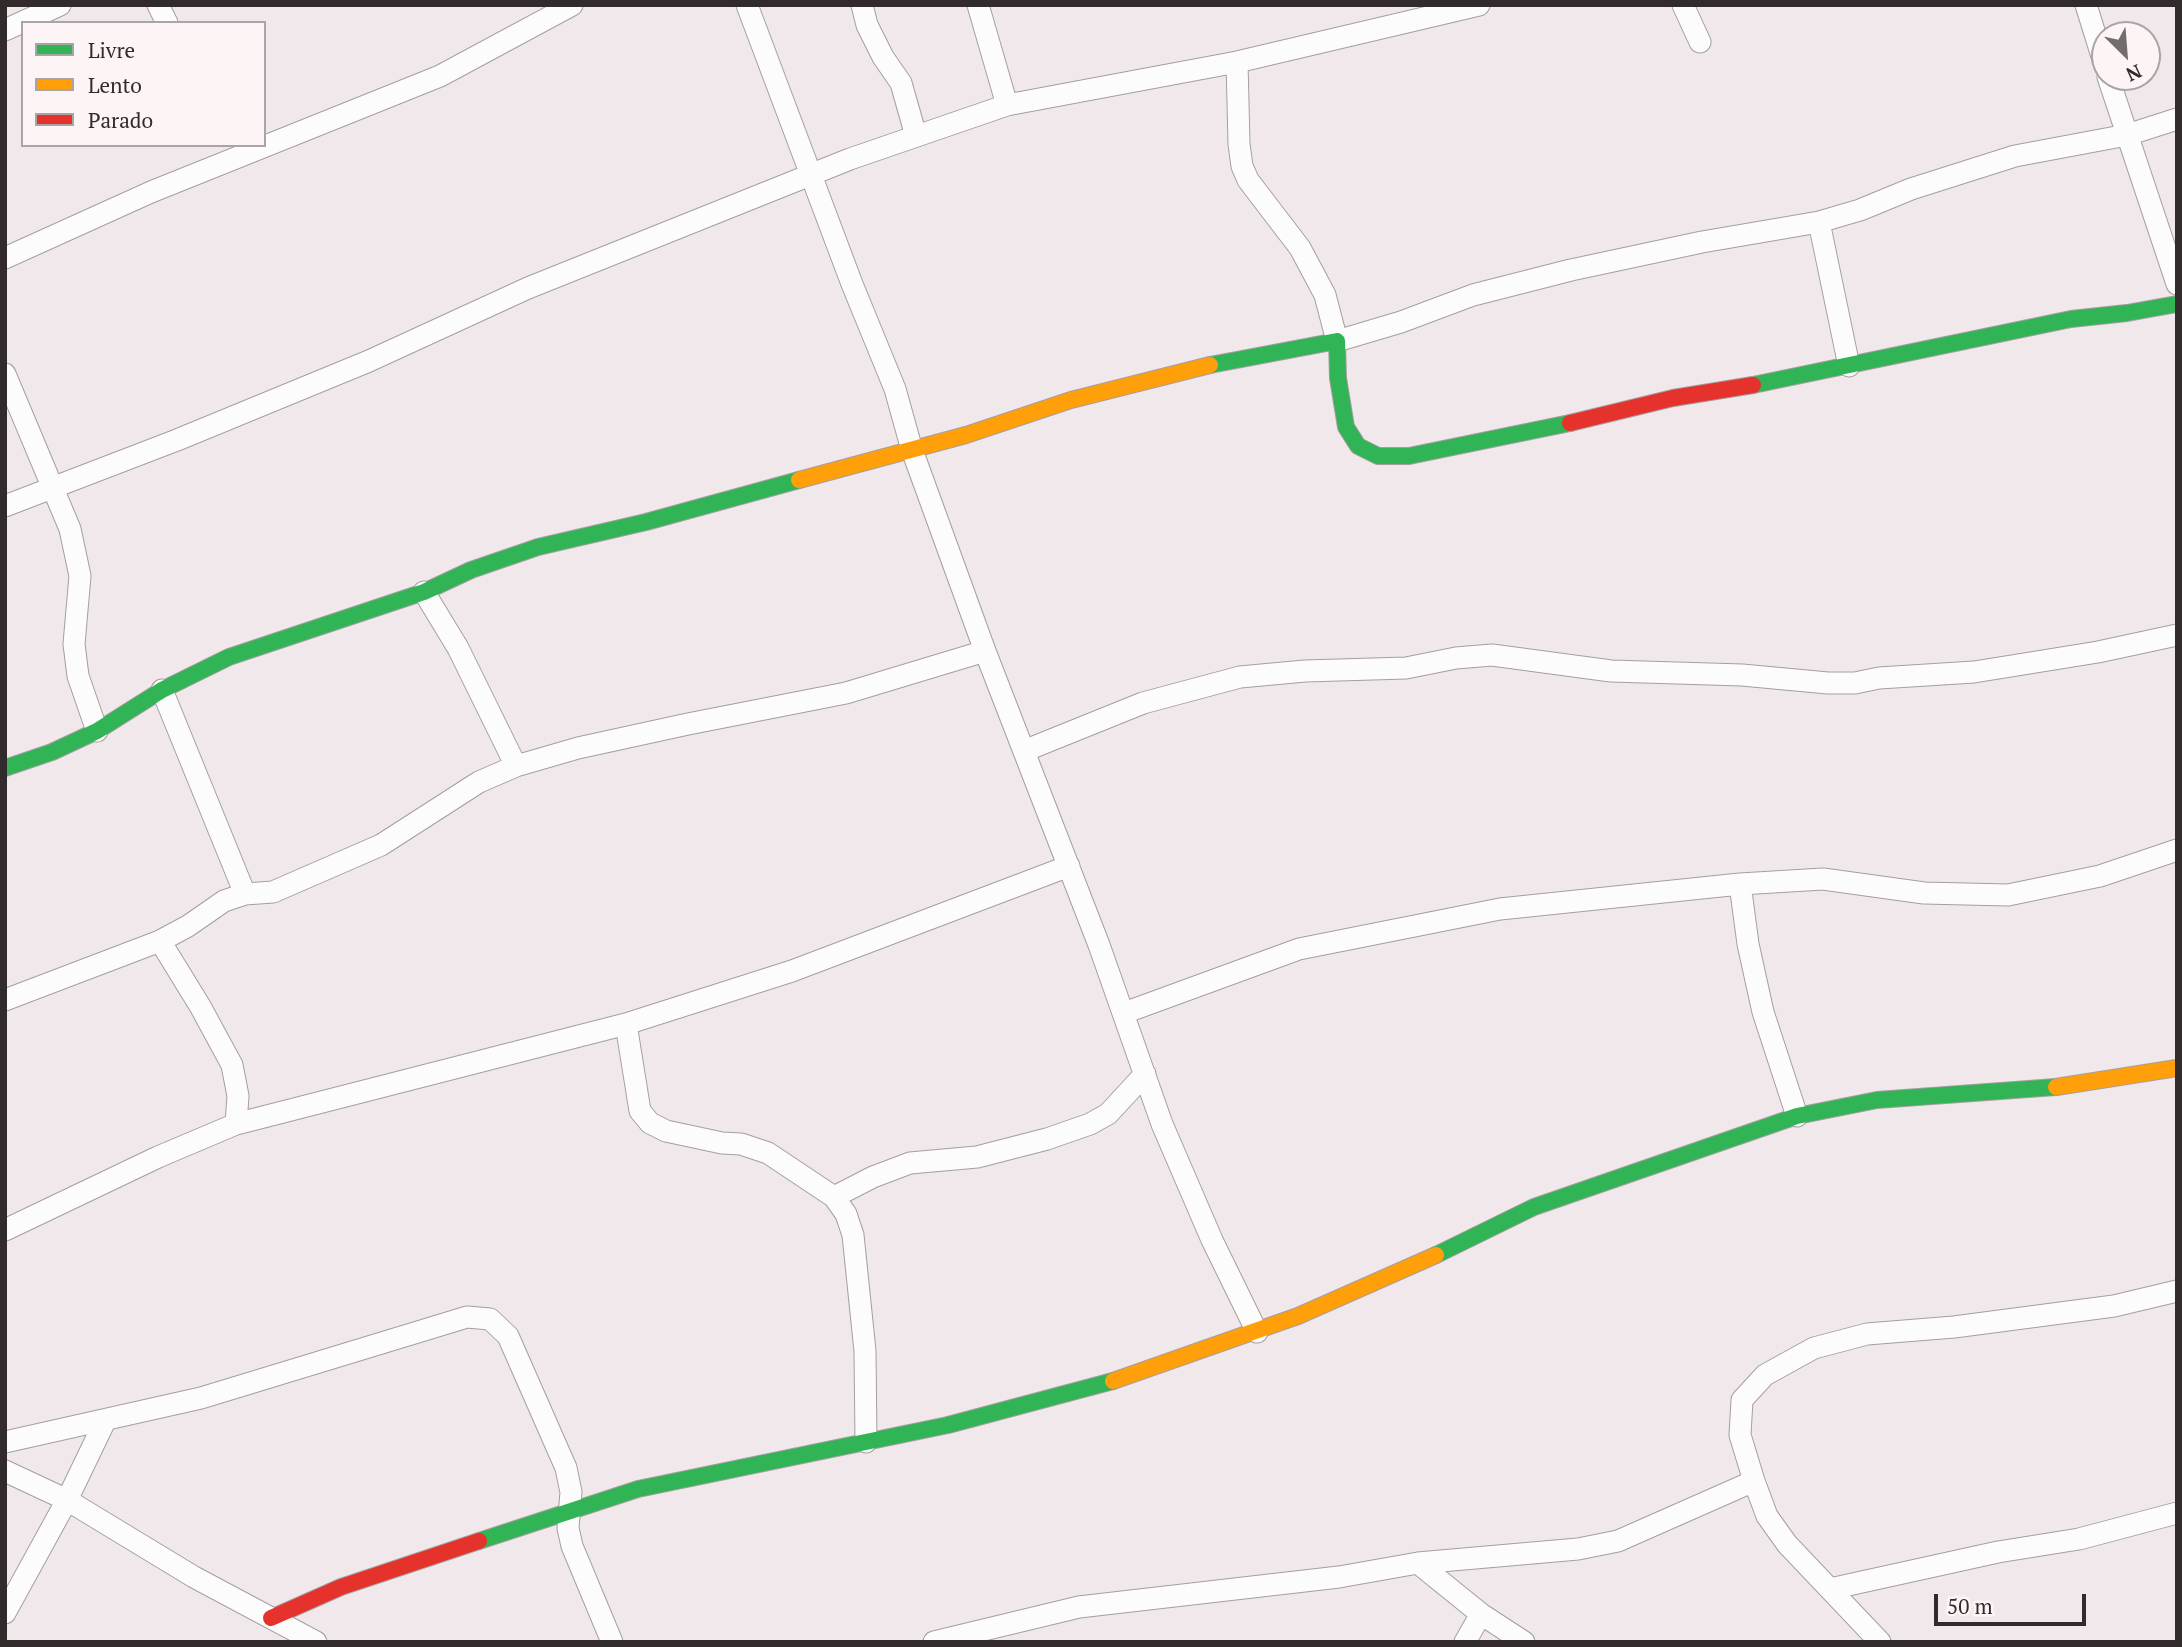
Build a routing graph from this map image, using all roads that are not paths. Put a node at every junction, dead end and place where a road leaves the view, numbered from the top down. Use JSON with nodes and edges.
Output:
{"nodes":[{"id":1,"x":60,"y":5,"type":"edge"},
{"id":2,"x":158,"y":5,"type":"edge"},
{"id":3,"x":572,"y":5,"type":"edge"},
{"id":4,"x":747,"y":5,"type":"edge"},
{"id":5,"x":862,"y":5,"type":"edge"},
{"id":6,"x":978,"y":5,"type":"edge"},
{"id":7,"x":1479,"y":5,"type":"edge"},
{"id":8,"x":1683,"y":5,"type":"edge"},
{"id":9,"x":25,"y":21,"type":"edge"},
{"id":10,"x":166,"y":21,"type":"edge"},
{"id":11,"x":21,"y":23,"type":"edge"},
{"id":12,"x":5,"y":30,"type":"edge"},
{"id":13,"x":1700,"y":42,"type":"dead end"},
{"id":14,"x":1237,"y":62,"type":"junction"},
{"id":15,"x":2113,"y":91,"type":"edge"},
{"id":16,"x":1007,"y":105,"type":"junction"},
{"id":17,"x":2177,"y":119,"type":"edge"},
{"id":18,"x":2127,"y":135,"type":"junction"},
{"id":19,"x":916,"y":136,"type":"junction"},
{"id":20,"x":266,"y":139,"type":"edge"},
{"id":21,"x":229,"y":152,"type":"edge"},
{"id":22,"x":811,"y":176,"type":"junction"},
{"id":23,"x":1819,"y":222,"type":"junction"},
{"id":24,"x":5,"y":258,"type":"edge"},
{"id":25,"x":2177,"y":284,"type":"edge"},
{"id":26,"x":2177,"y":304,"type":"edge"},
{"id":27,"x":1337,"y":341,"type":"junction"},
{"id":28,"x":1849,"y":366,"type":"junction"},
{"id":29,"x":5,"y":374,"type":"edge"},
{"id":30,"x":912,"y":450,"type":"junction"},
{"id":31,"x":53,"y":487,"type":"junction"},
{"id":32,"x":5,"y":506,"type":"edge"},
{"id":33,"x":424,"y":592,"type":"junction"},
{"id":34,"x":2177,"y":635,"type":"edge"},
{"id":35,"x":985,"y":651,"type":"junction"},
{"id":36,"x":162,"y":690,"type":"junction"},
{"id":37,"x":97,"y":731,"type":"junction"},
{"id":38,"x":1024,"y":751,"type":"junction"},
{"id":39,"x":516,"y":766,"type":"junction"},
{"id":40,"x":5,"y":768,"type":"edge"},
{"id":41,"x":2177,"y":850,"type":"edge"},
{"id":42,"x":1069,"y":866,"type":"junction"},
{"id":43,"x":1741,"y":884,"type":"junction"},
{"id":44,"x":245,"y":894,"type":"junction"},
{"id":45,"x":160,"y":941,"type":"junction"},
{"id":46,"x":5,"y":1000,"type":"edge"},
{"id":47,"x":1124,"y":1013,"type":"junction"},
{"id":48,"x":626,"y":1024,"type":"junction"},
{"id":49,"x":2177,"y":1068,"type":"edge"},
{"id":50,"x":1144,"y":1074,"type":"junction"},
{"id":51,"x":1797,"y":1116,"type":"junction"},
{"id":52,"x":236,"y":1124,"type":"junction"},
{"id":53,"x":834,"y":1197,"type":"junction"},
{"id":54,"x":5,"y":1230,"type":"edge"},
{"id":55,"x":2177,"y":1291,"type":"edge"},
{"id":56,"x":1257,"y":1332,"type":"junction"},
{"id":57,"x":105,"y":1421,"type":"junction"},
{"id":58,"x":5,"y":1442,"type":"edge"},
{"id":59,"x":866,"y":1442,"type":"junction"},
{"id":60,"x":5,"y":1471,"type":"edge"},
{"id":61,"x":1754,"y":1481,"type":"junction"},
{"id":62,"x":67,"y":1500,"type":"junction"},
{"id":63,"x":570,"y":1512,"type":"junction"},
{"id":64,"x":2177,"y":1513,"type":"edge"},
{"id":65,"x":1418,"y":1563,"type":"junction"},
{"id":66,"x":1830,"y":1589,"type":"junction"},
{"id":67,"x":5,"y":1613,"type":"edge"},
{"id":68,"x":1481,"y":1614,"type":"junction"},
{"id":69,"x":271,"y":1618,"type":"junction"},
{"id":70,"x":316,"y":1642,"type":"edge"},
{"id":71,"x":612,"y":1642,"type":"edge"},
{"id":72,"x":934,"y":1642,"type":"edge"},
{"id":73,"x":1465,"y":1642,"type":"edge"},
{"id":74,"x":1524,"y":1642,"type":"edge"},
{"id":75,"x":1880,"y":1642,"type":"edge"}],
"edges":[{"from":1,"to":9,"type":"street"},
{"from":2,"to":10,"type":"street"},
{"from":3,"to":20,"type":"street"},
{"from":4,"to":22,"type":"street"},
{"from":5,"to":19,"type":"street"},
{"from":6,"to":16,"type":"street"},
{"from":7,"to":14,"type":"street"},
{"from":8,"to":13,"type":"street"},
{"from":11,"to":12,"type":"street"},
{"from":14,"to":16,"type":"street"},
{"from":14,"to":27,"type":"street"},
{"from":15,"to":18,"type":"street"},
{"from":16,"to":19,"type":"street"},
{"from":17,"to":18,"type":"street"},
{"from":18,"to":23,"type":"street"},
{"from":18,"to":25,"type":"street"},
{"from":19,"to":22,"type":"street"},
{"from":21,"to":24,"type":"street"},
{"from":22,"to":30,"type":"street"},
{"from":22,"to":31,"type":"street"},
{"from":23,"to":27,"type":"street"},
{"from":23,"to":28,"type":"street"},
{"from":26,"to":28,"type":"street"},
{"from":27,"to":28,"type":"street"},
{"from":27,"to":30,"type":"street"},
{"from":29,"to":31,"type":"street"},
{"from":30,"to":33,"type":"street"},
{"from":30,"to":35,"type":"street"},
{"from":31,"to":32,"type":"street"},
{"from":31,"to":37,"type":"street"},
{"from":33,"to":36,"type":"street"},
{"from":33,"to":39,"type":"street"},
{"from":34,"to":38,"type":"street"},
{"from":35,"to":38,"type":"street"},
{"from":35,"to":39,"type":"street"},
{"from":36,"to":37,"type":"street"},
{"from":36,"to":44,"type":"street"},
{"from":37,"to":40,"type":"street"},
{"from":38,"to":42,"type":"street"},
{"from":39,"to":44,"type":"street"},
{"from":41,"to":43,"type":"street"},
{"from":42,"to":47,"type":"street"},
{"from":42,"to":48,"type":"street"},
{"from":43,"to":47,"type":"street"},
{"from":43,"to":51,"type":"street"},
{"from":44,"to":45,"type":"street"},
{"from":45,"to":46,"type":"street"},
{"from":45,"to":52,"type":"street"},
{"from":47,"to":50,"type":"street"},
{"from":48,"to":52,"type":"street"},
{"from":48,"to":53,"type":"street"},
{"from":49,"to":51,"type":"street"},
{"from":50,"to":53,"type":"street"},
{"from":50,"to":56,"type":"street"},
{"from":51,"to":56,"type":"street"},
{"from":52,"to":54,"type":"street"},
{"from":53,"to":59,"type":"street"},
{"from":55,"to":61,"type":"street"},
{"from":56,"to":59,"type":"street"},
{"from":57,"to":58,"type":"street"},
{"from":57,"to":62,"type":"street"},
{"from":57,"to":63,"type":"street"},
{"from":59,"to":63,"type":"street"},
{"from":60,"to":62,"type":"street"},
{"from":61,"to":65,"type":"street"},
{"from":61,"to":66,"type":"street"},
{"from":62,"to":67,"type":"street"},
{"from":62,"to":69,"type":"street"},
{"from":63,"to":69,"type":"street"},
{"from":63,"to":71,"type":"street"},
{"from":64,"to":66,"type":"street"},
{"from":65,"to":68,"type":"street"},
{"from":65,"to":72,"type":"street"},
{"from":66,"to":75,"type":"street"},
{"from":68,"to":73,"type":"street"},
{"from":68,"to":74,"type":"street"},
{"from":69,"to":70,"type":"street"}]}
